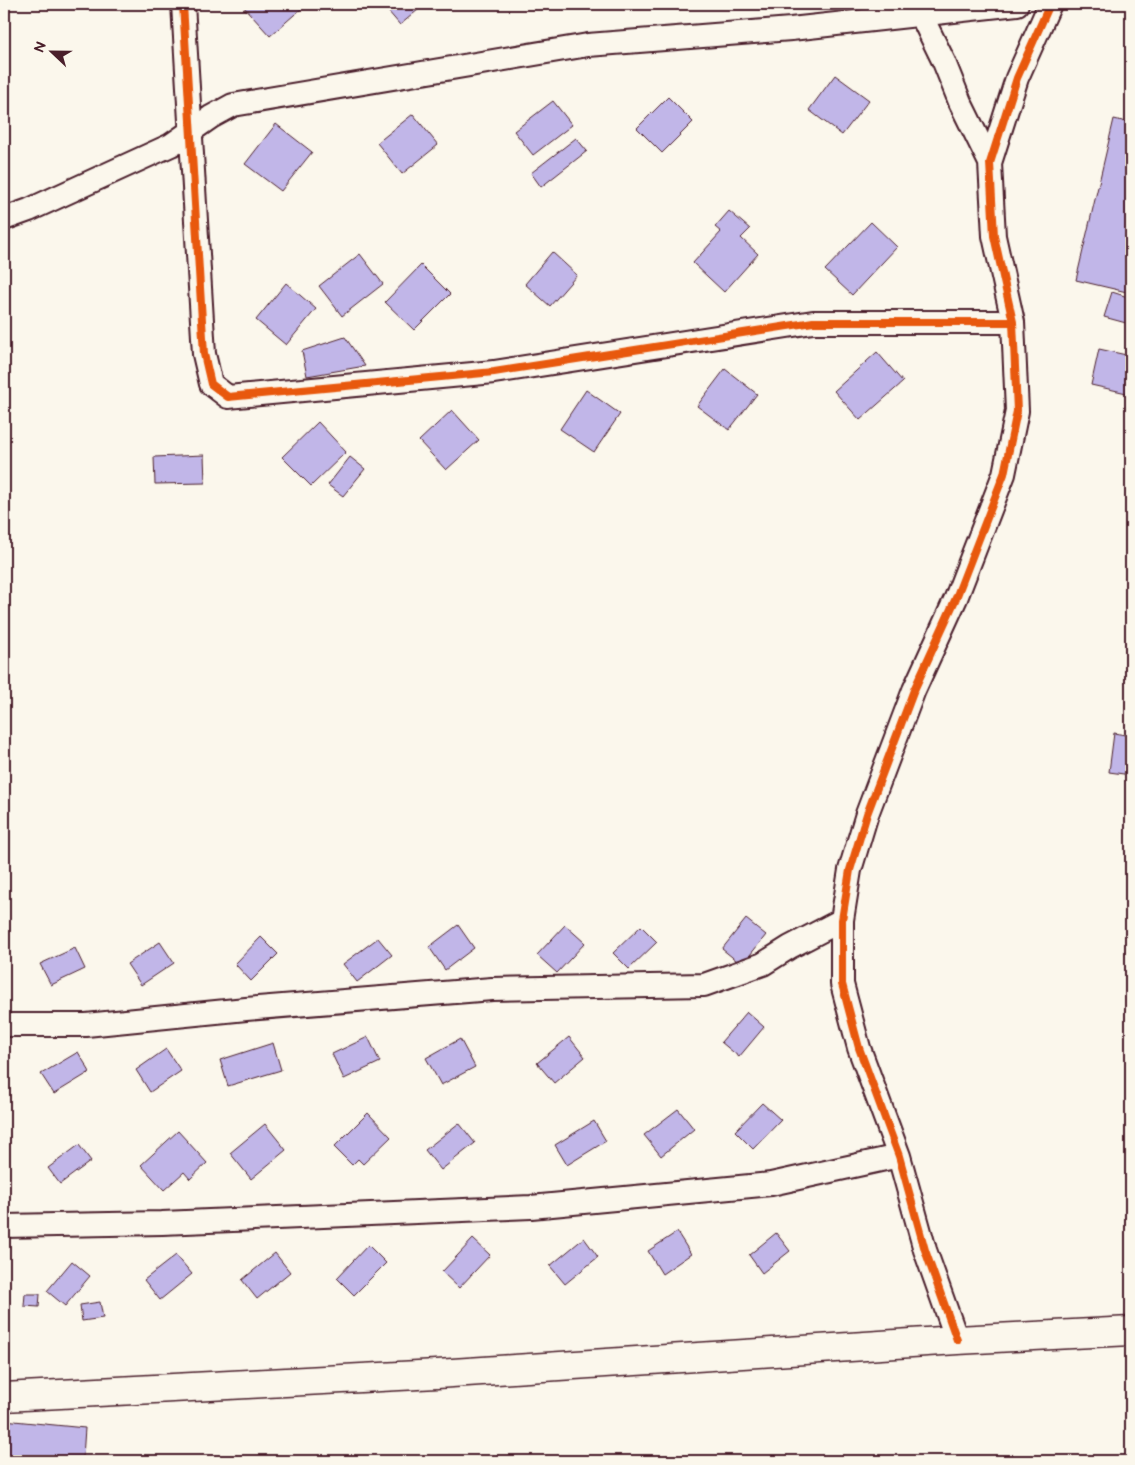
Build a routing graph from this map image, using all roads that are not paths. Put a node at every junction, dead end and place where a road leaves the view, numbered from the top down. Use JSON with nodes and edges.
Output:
{"nodes":[{"id":1,"x":183,"y":4,"type":"edge"},
{"id":2,"x":1017,"y":4,"type":"edge"},
{"id":3,"x":1050,"y":4,"type":"edge"},
{"id":4,"x":919,"y":9,"type":"edge"},
{"id":5,"x":192,"y":131,"type":"junction"},
{"id":6,"x":990,"y":163,"type":"junction"},
{"id":7,"x":4,"y":219,"type":"edge"},
{"id":8,"x":1013,"y":322,"type":"junction"},
{"id":9,"x":842,"y":920,"type":"junction"},
{"id":10,"x":4,"y":1025,"type":"edge"},
{"id":11,"x":898,"y":1156,"type":"junction"},
{"id":12,"x":4,"y":1226,"type":"edge"},
{"id":13,"x":1131,"y":1331,"type":"edge"},
{"id":14,"x":957,"y":1340,"type":"junction"},
{"id":15,"x":4,"y":1397,"type":"edge"}],
"edges":[{"from":1,"to":5,"type":"street"},
{"from":2,"to":4,"type":"street"},
{"from":3,"to":6,"type":"street"},
{"from":4,"to":5,"type":"street"},
{"from":4,"to":6,"type":"street"},
{"from":5,"to":7,"type":"street"},
{"from":5,"to":8,"type":"street"},
{"from":6,"to":8,"type":"street"},
{"from":8,"to":9,"type":"street"},
{"from":9,"to":10,"type":"street"},
{"from":9,"to":11,"type":"street"},
{"from":11,"to":12,"type":"street"},
{"from":11,"to":14,"type":"street"},
{"from":13,"to":14,"type":"street"},
{"from":14,"to":15,"type":"street"}]}
